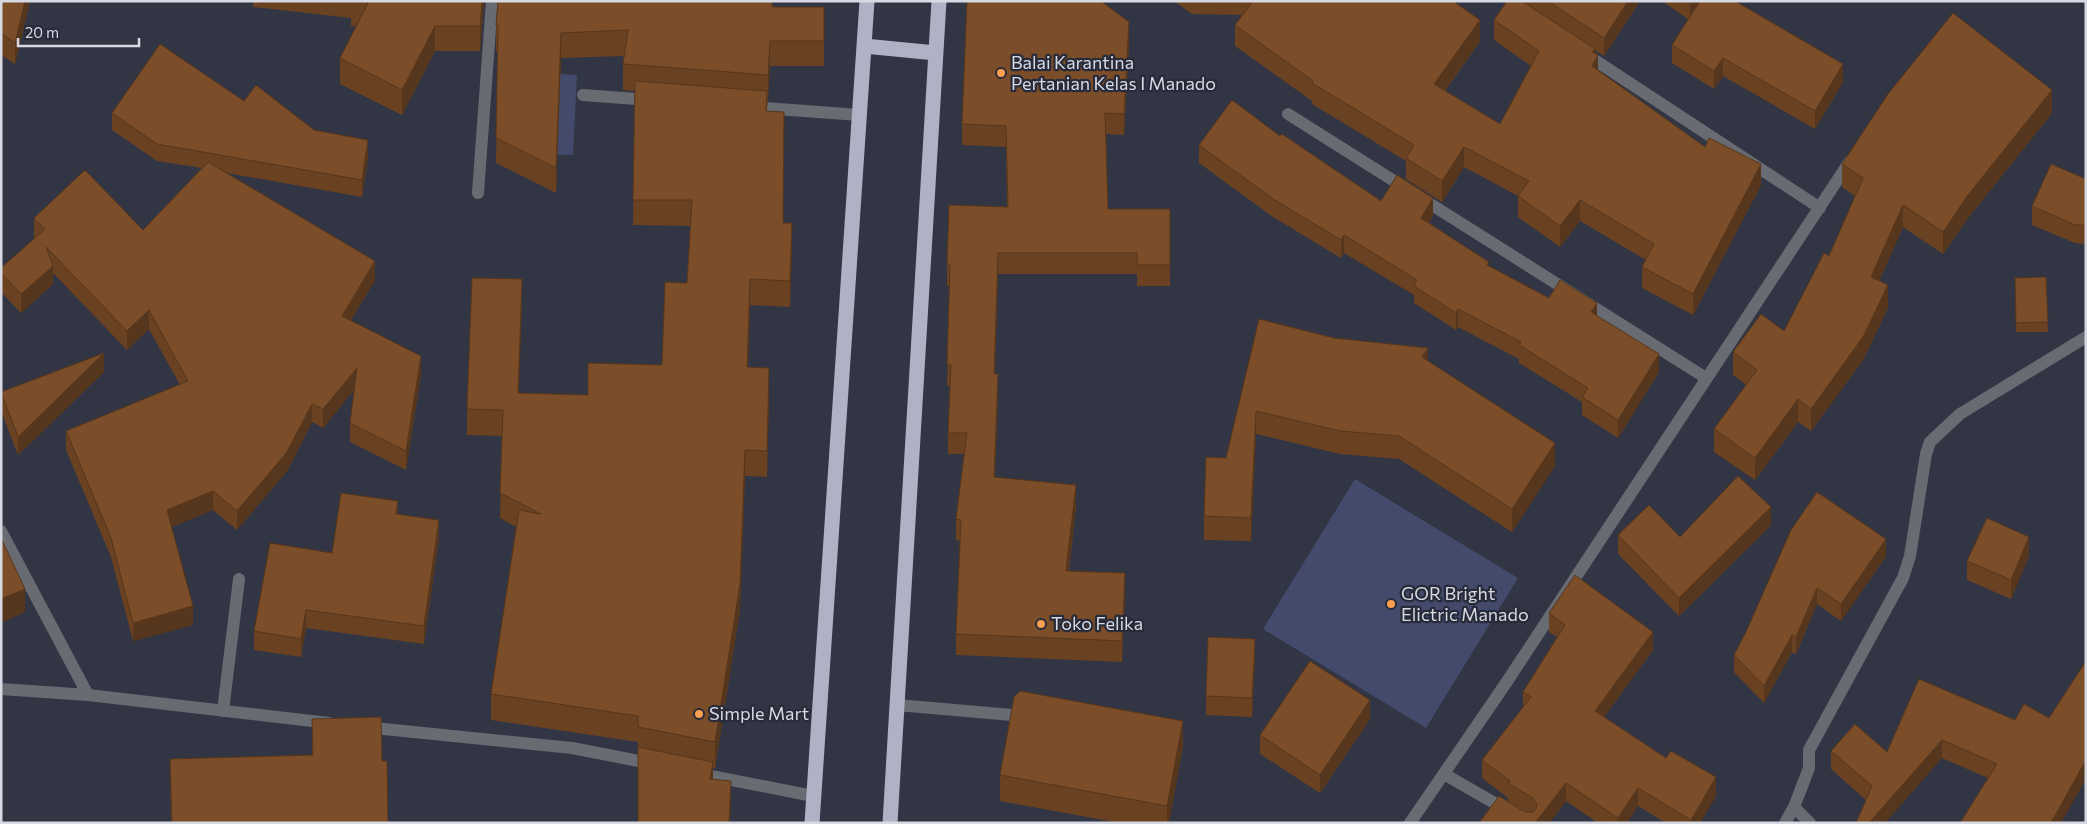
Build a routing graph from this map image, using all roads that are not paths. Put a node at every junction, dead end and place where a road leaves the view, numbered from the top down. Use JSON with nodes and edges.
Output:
{"nodes":[{"id":1,"x":492,"y":1,"type":"edge"},
{"id":2,"x":867,"y":1,"type":"edge"},
{"id":3,"x":939,"y":1,"type":"edge"},
{"id":4,"x":1571,"y":45,"type":"edge"},
{"id":5,"x":864,"y":46,"type":"junction"},
{"id":6,"x":936,"y":53,"type":"junction"},
{"id":7,"x":583,"y":95,"type":"dead end"},
{"id":8,"x":662,"y":100,"type":"edge"},
{"id":9,"x":741,"y":106,"type":"edge"},
{"id":10,"x":1288,"y":114,"type":"dead end"},
{"id":11,"x":859,"y":115,"type":"junction"},
{"id":12,"x":1856,"y":153,"type":"edge"},
{"id":13,"x":478,"y":193,"type":"dead end"},
{"id":14,"x":1820,"y":208,"type":"junction"},
{"id":15,"x":2086,"y":337,"type":"edge"},
{"id":16,"x":1706,"y":378,"type":"junction"},
{"id":17,"x":1,"y":531,"type":"edge"},
{"id":18,"x":239,"y":579,"type":"dead end"},
{"id":19,"x":1,"y":689,"type":"edge"},
{"id":20,"x":88,"y":695,"type":"junction"},
{"id":21,"x":897,"y":705,"type":"junction"},
{"id":22,"x":223,"y":711,"type":"junction"},
{"id":23,"x":1012,"y":715,"type":"edge"},
{"id":24,"x":668,"y":767,"type":"edge"},
{"id":25,"x":688,"y":771,"type":"edge"},
{"id":26,"x":1444,"y":774,"type":"junction"},
{"id":27,"x":813,"y":796,"type":"junction"},
{"id":28,"x":1794,"y":807,"type":"junction"},
{"id":29,"x":812,"y":823,"type":"edge"},
{"id":30,"x":890,"y":823,"type":"edge"},
{"id":31,"x":1410,"y":823,"type":"edge"},
{"id":32,"x":1529,"y":823,"type":"edge"},
{"id":33,"x":1785,"y":823,"type":"edge"},
{"id":34,"x":1810,"y":823,"type":"edge"}],
"edges":[{"from":1,"to":13,"type":"street"},
{"from":2,"to":5,"type":"highway"},
{"from":3,"to":6,"type":"highway"},
{"from":4,"to":14,"type":"street"},
{"from":5,"to":6,"type":"highway"},
{"from":5,"to":11,"type":"highway"},
{"from":6,"to":21,"type":"highway"},
{"from":7,"to":8,"type":"street"},
{"from":9,"to":11,"type":"street"},
{"from":10,"to":16,"type":"street"},
{"from":11,"to":27,"type":"highway"},
{"from":12,"to":14,"type":"street"},
{"from":14,"to":16,"type":"street"},
{"from":15,"to":28,"type":"street"},
{"from":16,"to":26,"type":"street"},
{"from":17,"to":20,"type":"street"},
{"from":18,"to":22,"type":"street"},
{"from":19,"to":20,"type":"street"},
{"from":20,"to":22,"type":"street"},
{"from":21,"to":23,"type":"street"},
{"from":21,"to":30,"type":"highway"},
{"from":22,"to":24,"type":"street"},
{"from":25,"to":27,"type":"street"},
{"from":26,"to":31,"type":"street"},
{"from":26,"to":32,"type":"street"},
{"from":27,"to":29,"type":"highway"},
{"from":28,"to":33,"type":"street"},
{"from":28,"to":34,"type":"street"}]}
